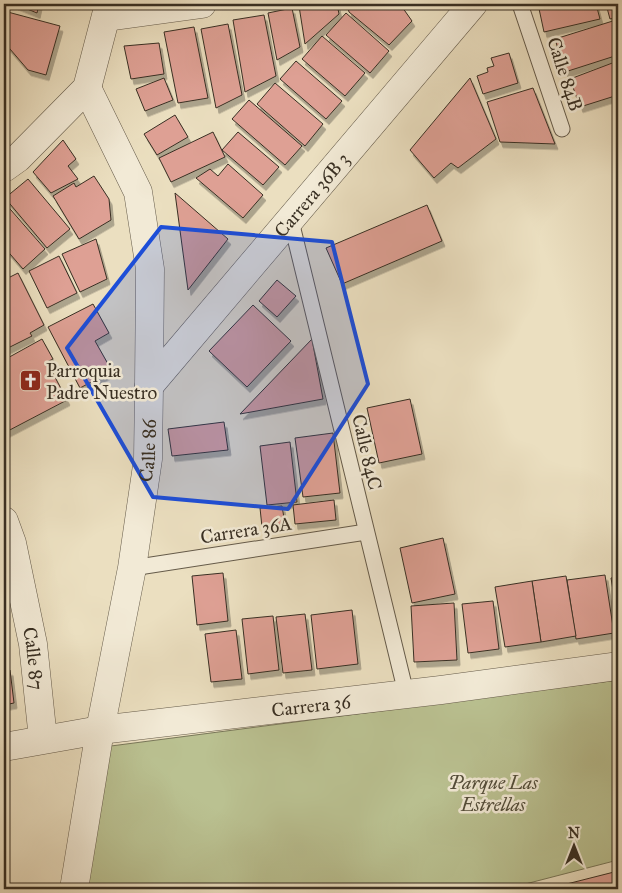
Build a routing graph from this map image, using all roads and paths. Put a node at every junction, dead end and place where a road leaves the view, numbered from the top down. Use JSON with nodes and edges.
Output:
{"nodes":[{"id":1,"x":202,"y":4,"type":"edge"},
{"id":2,"x":473,"y":4,"type":"edge"},
{"id":3,"x":520,"y":4,"type":"edge"},
{"id":4,"x":108,"y":10,"type":"edge"},
{"id":5,"x":87,"y":88,"type":"junction"},
{"id":6,"x":562,"y":129,"type":"dead end"},
{"id":7,"x":4,"y":168,"type":"edge"},
{"id":8,"x":291,"y":221,"type":"junction"},
{"id":9,"x":150,"y":386,"type":"junction"},
{"id":10,"x":4,"y":521,"type":"edge"},
{"id":11,"x":366,"y":532,"type":"junction"},
{"id":12,"x":132,"y":568,"type":"junction"},
{"id":13,"x":618,"y":666,"type":"edge"},
{"id":14,"x":406,"y":693,"type":"junction"},
{"id":15,"x":100,"y":730,"type":"junction"},
{"id":16,"x":44,"y":739,"type":"junction"},
{"id":17,"x":4,"y":748,"type":"edge"},
{"id":18,"x":74,"y":889,"type":"edge"}],
"edges":[{"from":1,"to":4,"type":"street"},
{"from":2,"to":8,"type":"street","name":"Carrera 36B 3"},
{"from":3,"to":6,"type":"lane","name":"Calle 84B"},
{"from":4,"to":5,"type":"street"},
{"from":5,"to":7,"type":"street"},
{"from":5,"to":9,"type":"street","name":"Calle 86"},
{"from":8,"to":9,"type":"street","name":"Carrera 36B 3"},
{"from":8,"to":11,"type":"lane","name":"Calle 84C"},
{"from":9,"to":12,"type":"street","name":"Calle 86"},
{"from":10,"to":16,"type":"street","name":"Calle 87"},
{"from":11,"to":12,"type":"lane","name":"Carrera 36A"},
{"from":11,"to":14,"type":"lane","name":"Calle 84C"},
{"from":12,"to":15,"type":"street","name":"Calle 86"},
{"from":13,"to":14,"type":"street","name":"Carrera 36"},
{"from":14,"to":15,"type":"street","name":"Carrera 36"},
{"from":15,"to":16,"type":"street","name":"Carrera 36"},
{"from":15,"to":18,"type":"street"},
{"from":16,"to":17,"type":"street","name":"Carrera 36"}]}
